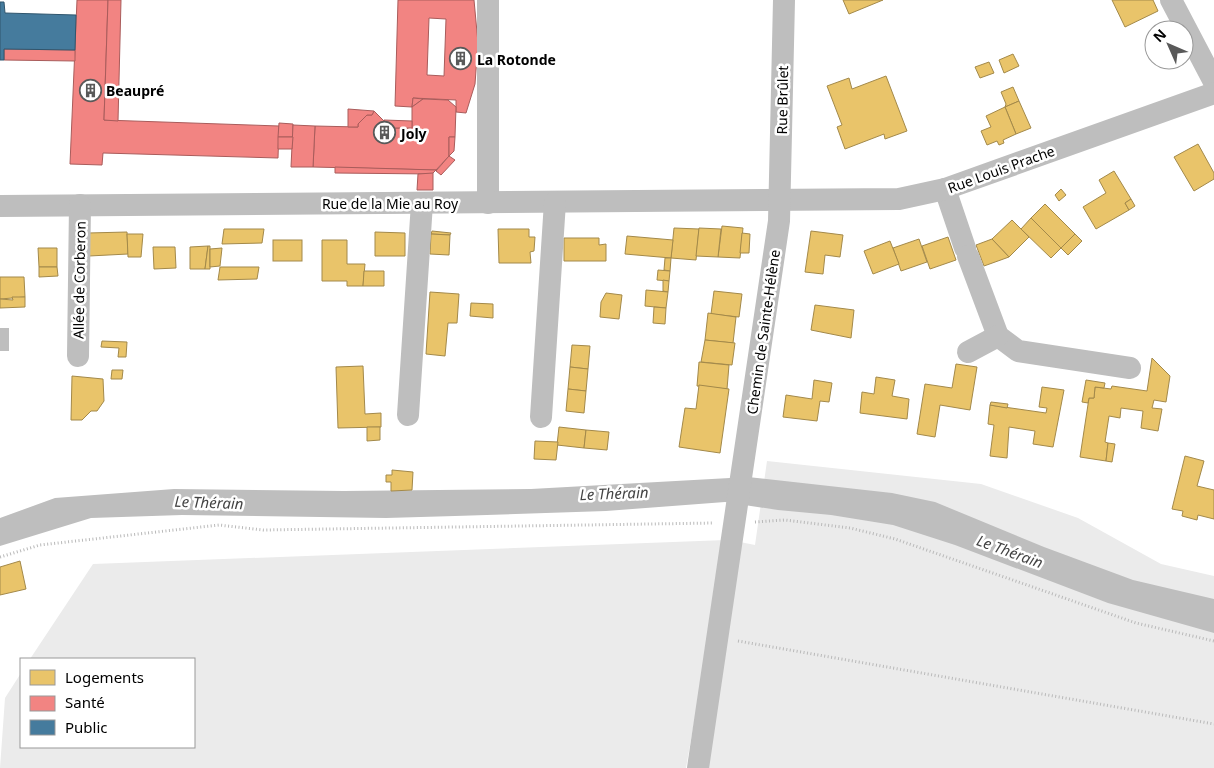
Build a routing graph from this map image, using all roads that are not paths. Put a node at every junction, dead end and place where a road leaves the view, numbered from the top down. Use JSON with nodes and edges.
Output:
{"nodes":[{"id":1,"x":488,"y":0,"type":"edge"},
{"id":2,"x":784,"y":0,"type":"edge"},
{"id":3,"x":1171,"y":0,"type":"edge"},
{"id":4,"x":1214,"y":82,"type":"edge"},
{"id":5,"x":1214,"y":93,"type":"edge"},
{"id":6,"x":945,"y":190,"type":"junction"},
{"id":7,"x":780,"y":200,"type":"junction"},
{"id":8,"x":488,"y":202,"type":"junction"},
{"id":9,"x":555,"y":202,"type":"junction"},
{"id":10,"x":422,"y":203,"type":"junction"},
{"id":11,"x":80,"y":205,"type":"junction"},
{"id":12,"x":0,"y":206,"type":"edge"},
{"id":13,"x":998,"y":336,"type":"junction"},
{"id":14,"x":968,"y":352,"type":"dead end"},
{"id":15,"x":78,"y":356,"type":"dead end"},
{"id":16,"x":1130,"y":368,"type":"dead end"},
{"id":17,"x":408,"y":415,"type":"dead end"},
{"id":18,"x":541,"y":417,"type":"dead end"},
{"id":19,"x":698,"y":768,"type":"edge"}],
"edges":[{"from":1,"to":8,"type":"street"},
{"from":2,"to":7,"type":"street","name":"Rue Brûlet"},
{"from":3,"to":4,"type":"street"},
{"from":5,"to":6,"type":"street","name":"Rue Louis Prache"},
{"from":6,"to":7,"type":"street","name":"Rue Louis Prache"},
{"from":6,"to":13,"type":"street"},
{"from":7,"to":9,"type":"street","name":"Rue de la Mie au Roy"},
{"from":7,"to":19,"type":"street","name":"Chemin de Sainte-Hélène"},
{"from":8,"to":9,"type":"street","name":"Rue de la Mie au Roy"},
{"from":8,"to":10,"type":"street","name":"Rue de la Mie au Roy"},
{"from":9,"to":18,"type":"street"},
{"from":10,"to":11,"type":"street","name":"Rue de la Mie au Roy"},
{"from":10,"to":17,"type":"street"},
{"from":11,"to":12,"type":"street","name":"Rue de la Mie au Roy"},
{"from":11,"to":15,"type":"street","name":"Allée de Corberon"},
{"from":13,"to":14,"type":"street"},
{"from":13,"to":16,"type":"street"}]}
